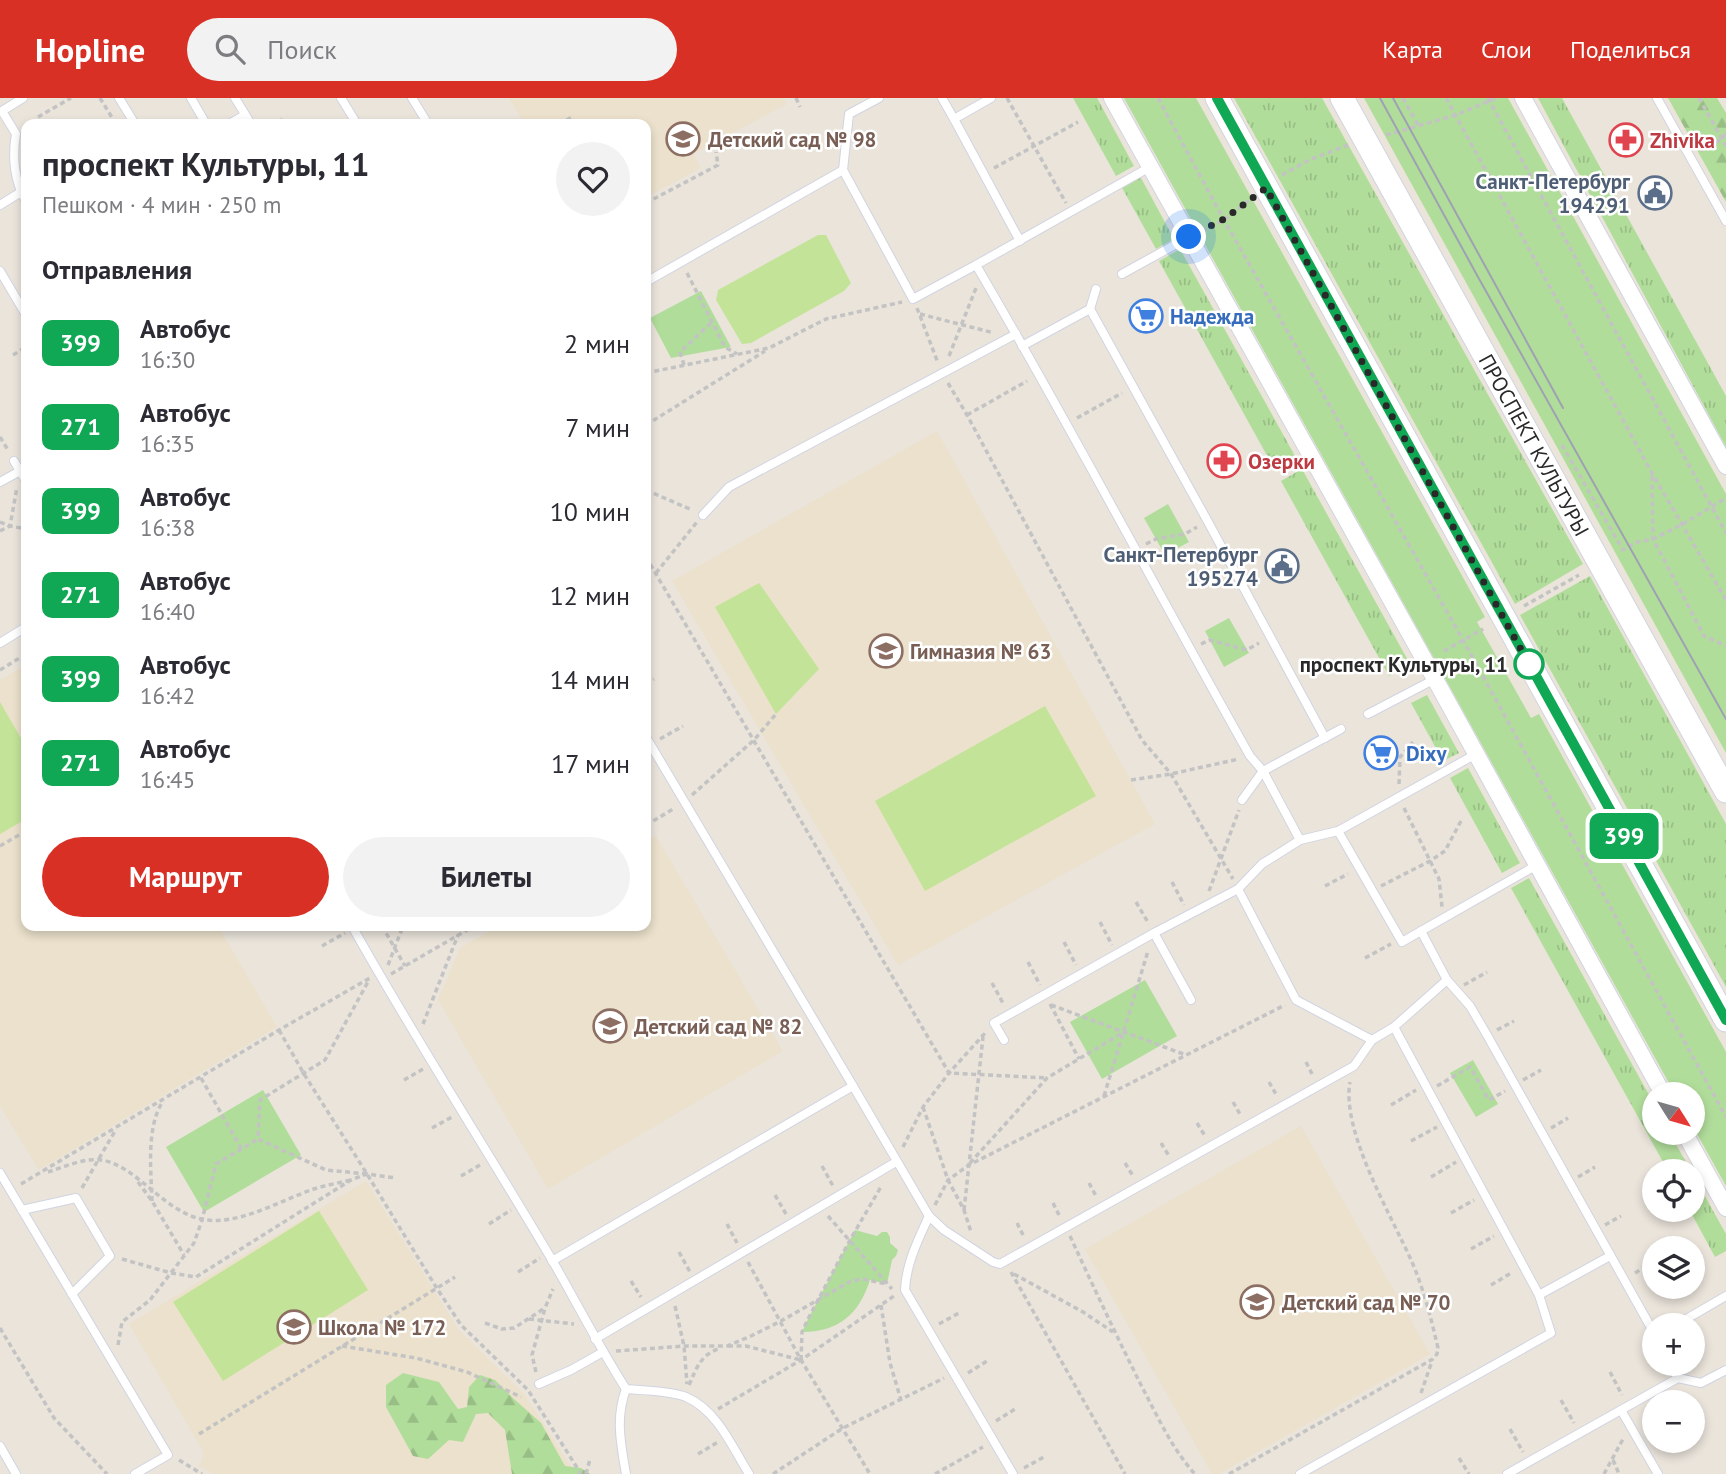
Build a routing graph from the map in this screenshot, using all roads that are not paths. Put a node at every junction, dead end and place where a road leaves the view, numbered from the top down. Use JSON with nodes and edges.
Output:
{"nodes":[{"id":1,"x":23,"y":98,"type":"edge"},
{"id":2,"x":119,"y":98,"type":"edge"},
{"id":3,"x":191,"y":98,"type":"edge"},
{"id":4,"x":235,"y":98,"type":"edge"},
{"id":5,"x":341,"y":98,"type":"edge"},
{"id":6,"x":412,"y":98,"type":"edge"},
{"id":7,"x":878,"y":98,"type":"edge"},
{"id":8,"x":942,"y":98,"type":"edge"},
{"id":9,"x":991,"y":98,"type":"edge"},
{"id":10,"x":1112,"y":98,"type":"edge"},
{"id":11,"x":1217,"y":98,"type":"edge"},
{"id":12,"x":1342,"y":98,"type":"edge"},
{"id":13,"x":1523,"y":98,"type":"edge"},
{"id":14,"x":1657,"y":98,"type":"edge"},
{"id":15,"x":976,"y":102,"type":"edge"},
{"id":16,"x":245,"y":114,"type":"junction"},
{"id":17,"x":132,"y":119,"type":"edge"},
{"id":18,"x":203,"y":119,"type":"edge"},
{"id":19,"x":237,"y":119,"type":"edge"},
{"id":20,"x":248,"y":119,"type":"edge"},
{"id":21,"x":353,"y":119,"type":"edge"},
{"id":22,"x":425,"y":119,"type":"edge"},
{"id":23,"x":954,"y":120,"type":"junction"},
{"id":24,"x":1150,"y":167,"type":"junction"},
{"id":25,"x":843,"y":170,"type":"junction"},
{"id":26,"x":21,"y":192,"type":"joint"},
{"id":27,"x":0,"y":205,"type":"edge"},
{"id":28,"x":1726,"y":221,"type":"edge"},
{"id":29,"x":1189,"y":237,"type":"junction"},
{"id":30,"x":1020,"y":241,"type":"junction"},
{"id":31,"x":976,"y":265,"type":"junction"},
{"id":32,"x":0,"y":271,"type":"edge"},
{"id":33,"x":1122,"y":274,"type":"dead end"},
{"id":34,"x":651,"y":279,"type":"edge"},
{"id":35,"x":1096,"y":289,"type":"dead end"},
{"id":36,"x":21,"y":307,"type":"edge"},
{"id":37,"x":1090,"y":309,"type":"junction"},
{"id":38,"x":1016,"y":334,"type":"junction"},
{"id":39,"x":1023,"y":346,"type":"junction"},
{"id":40,"x":15,"y":461,"type":"dead end"},
{"id":41,"x":1726,"y":466,"type":"edge"},
{"id":42,"x":20,"y":471,"type":"joint"},
{"id":43,"x":0,"y":482,"type":"edge"},
{"id":44,"x":703,"y":515,"type":"road end"},
{"id":45,"x":21,"y":630,"type":"edge"},
{"id":46,"x":0,"y":643,"type":"edge"},
{"id":47,"x":1435,"y":678,"type":"junction"},
{"id":48,"x":1368,"y":714,"type":"dead end"},
{"id":49,"x":1341,"y":729,"type":"dead end"},
{"id":50,"x":1325,"y":738,"type":"junction"},
{"id":51,"x":651,"y":746,"type":"edge"},
{"id":52,"x":1476,"y":754,"type":"junction"},
{"id":53,"x":1263,"y":771,"type":"junction"},
{"id":54,"x":1726,"y":791,"type":"edge"},
{"id":55,"x":1242,"y":800,"type":"road end"},
{"id":56,"x":1338,"y":831,"type":"junction"},
{"id":57,"x":1300,"y":840,"type":"junction"},
{"id":58,"x":1537,"y":865,"type":"junction"},
{"id":59,"x":1238,"y":889,"type":"junction"},
{"id":60,"x":355,"y":931,"type":"edge"},
{"id":61,"x":1421,"y":931,"type":"junction"},
{"id":62,"x":1154,"y":933,"type":"junction"},
{"id":63,"x":1447,"y":980,"type":"junction"},
{"id":64,"x":1191,"y":1000,"type":"dead end"},
{"id":65,"x":1726,"y":1020,"type":"edge"},
{"id":66,"x":1394,"y":1027,"type":"junction"},
{"id":67,"x":1004,"y":1040,"type":"dead end"},
{"id":68,"x":1372,"y":1040,"type":"junction"},
{"id":69,"x":1656,"y":1082,"type":"edge"},
{"id":70,"x":853,"y":1086,"type":"junction"},
{"id":71,"x":1691,"y":1145,"type":"edge"},
{"id":72,"x":896,"y":1162,"type":"junction"},
{"id":73,"x":0,"y":1173,"type":"edge"},
{"id":74,"x":1726,"y":1208,"type":"edge"},
{"id":75,"x":22,"y":1210,"type":"junction"},
{"id":76,"x":929,"y":1216,"type":"junction"},
{"id":77,"x":1610,"y":1256,"type":"junction"},
{"id":78,"x":550,"y":1257,"type":"junction"},
{"id":79,"x":72,"y":1294,"type":"junction"},
{"id":80,"x":1539,"y":1295,"type":"junction"},
{"id":81,"x":1726,"y":1296,"type":"edge"},
{"id":82,"x":1643,"y":1313,"type":"edge"},
{"id":83,"x":1697,"y":1313,"type":"edge"},
{"id":84,"x":595,"y":1339,"type":"junction"},
{"id":85,"x":603,"y":1352,"type":"junction"},
{"id":86,"x":1725,"y":1373,"type":"edge"},
{"id":87,"x":1678,"y":1378,"type":"joint"},
{"id":88,"x":538,"y":1384,"type":"road end"},
{"id":89,"x":626,"y":1389,"type":"junction"},
{"id":90,"x":1625,"y":1408,"type":"junction"},
{"id":91,"x":0,"y":1446,"type":"edge"},
{"id":92,"x":16,"y":1474,"type":"edge"},
{"id":93,"x":135,"y":1474,"type":"edge"},
{"id":94,"x":626,"y":1474,"type":"edge"},
{"id":95,"x":749,"y":1474,"type":"edge"},
{"id":96,"x":1013,"y":1474,"type":"edge"},
{"id":97,"x":1300,"y":1474,"type":"edge"},
{"id":98,"x":1507,"y":1474,"type":"edge"},
{"id":99,"x":1658,"y":1474,"type":"edge"}],
"edges":[{"from":1,"to":26,"type":"lane"},
{"from":2,"to":17,"type":"lane"},
{"from":3,"to":18,"type":"lane"},
{"from":4,"to":16,"type":"lane"},
{"from":5,"to":21,"type":"lane"},
{"from":6,"to":22,"type":"lane"},
{"from":7,"to":25,"type":"lane"},
{"from":8,"to":23,"type":"lane"},
{"from":9,"to":15,"type":"lane"},
{"from":10,"to":24,"type":"street"},
{"from":11,"to":65,"type":"main road"},
{"from":12,"to":54,"type":"main road","name":"ПРОСПЕКТ КУЛЬТУРЫ"},
{"from":13,"to":41,"type":"street"},
{"from":14,"to":28,"type":"lane"},
{"from":15,"to":23,"type":"lane"},
{"from":16,"to":19,"type":"lane"},
{"from":16,"to":20,"type":"lane"},
{"from":23,"to":30,"type":"lane"},
{"from":24,"to":29,"type":"street"},
{"from":24,"to":30,"type":"lane"},
{"from":25,"to":31,"type":"lane"},
{"from":25,"to":34,"type":"lane"},
{"from":26,"to":27,"type":"lane"},
{"from":29,"to":33,"type":"lane"},
{"from":29,"to":47,"type":"street"},
{"from":30,"to":31,"type":"lane"},
{"from":31,"to":38,"type":"lane"},
{"from":32,"to":36,"type":"lane"},
{"from":35,"to":37,"type":"lane"},
{"from":37,"to":39,"type":"lane"},
{"from":37,"to":50,"type":"lane"},
{"from":38,"to":39,"type":"lane"},
{"from":38,"to":44,"type":"lane"},
{"from":39,"to":53,"type":"lane"},
{"from":40,"to":42,"type":"lane"},
{"from":42,"to":43,"type":"lane"},
{"from":45,"to":46,"type":"lane"},
{"from":47,"to":48,"type":"lane"},
{"from":47,"to":52,"type":"street"},
{"from":49,"to":50,"type":"lane"},
{"from":50,"to":53,"type":"lane"},
{"from":51,"to":70,"type":"lane"},
{"from":52,"to":56,"type":"lane"},
{"from":52,"to":58,"type":"street"},
{"from":53,"to":55,"type":"lane"},
{"from":53,"to":57,"type":"lane"},
{"from":56,"to":57,"type":"lane"},
{"from":56,"to":61,"type":"lane"},
{"from":57,"to":59,"type":"lane"},
{"from":58,"to":61,"type":"lane"},
{"from":58,"to":69,"type":"street"},
{"from":59,"to":62,"type":"lane"},
{"from":59,"to":68,"type":"lane"},
{"from":60,"to":78,"type":"lane"},
{"from":61,"to":63,"type":"lane"},
{"from":62,"to":64,"type":"lane"},
{"from":62,"to":67,"type":"lane"},
{"from":63,"to":66,"type":"lane"},
{"from":63,"to":77,"type":"lane"},
{"from":66,"to":68,"type":"lane"},
{"from":66,"to":80,"type":"lane"},
{"from":68,"to":76,"type":"lane"},
{"from":70,"to":72,"type":"lane"},
{"from":70,"to":78,"type":"lane"},
{"from":71,"to":74,"type":"street"},
{"from":72,"to":76,"type":"lane"},
{"from":72,"to":84,"type":"lane"},
{"from":73,"to":75,"type":"lane"},
{"from":75,"to":79,"type":"lane"},
{"from":75,"to":79,"type":"lane"},
{"from":76,"to":96,"type":"lane"},
{"from":77,"to":80,"type":"lane"},
{"from":77,"to":82,"type":"lane"},
{"from":78,"to":84,"type":"lane"},
{"from":79,"to":93,"type":"lane"},
{"from":80,"to":97,"type":"lane"},
{"from":81,"to":83,"type":"lane"},
{"from":84,"to":85,"type":"lane"},
{"from":85,"to":88,"type":"lane"},
{"from":85,"to":89,"type":"lane"},
{"from":86,"to":87,"type":"lane"},
{"from":87,"to":90,"type":"lane"},
{"from":89,"to":94,"type":"lane"},
{"from":89,"to":95,"type":"lane"},
{"from":90,"to":98,"type":"lane"},
{"from":90,"to":99,"type":"lane"},
{"from":91,"to":92,"type":"lane"}]}
